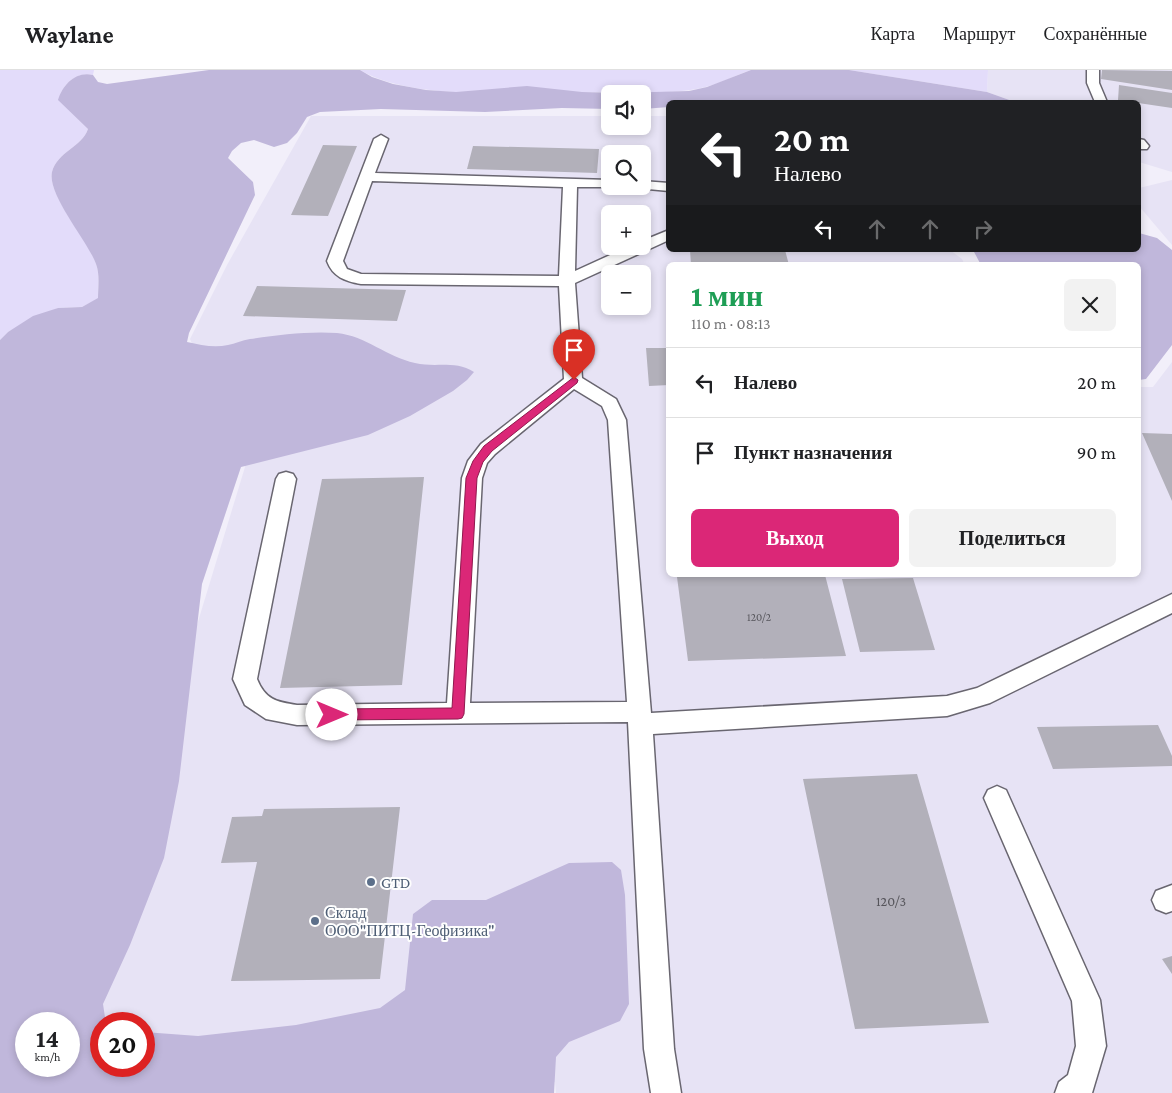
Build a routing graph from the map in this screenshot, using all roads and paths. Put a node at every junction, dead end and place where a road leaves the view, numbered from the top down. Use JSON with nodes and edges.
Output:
{"nodes":[{"id":1,"x":1093,"y":70,"type":"edge"},
{"id":2,"x":1100,"y":100,"type":"edge"},
{"id":3,"x":382,"y":139,"type":"dead end"},
{"id":4,"x":368,"y":177,"type":"junction"},
{"id":5,"x":570,"y":182,"type":"junction"},
{"id":6,"x":601,"y":184,"type":"edge"},
{"id":7,"x":651,"y":186,"type":"edge"},
{"id":8,"x":666,"y":187,"type":"edge"},
{"id":9,"x":666,"y":235,"type":"edge"},
{"id":10,"x":567,"y":281,"type":"junction"},
{"id":11,"x":574,"y":380,"type":"junction"},
{"id":12,"x":286,"y":479,"type":"dead end"},
{"id":13,"x":1172,"y":603,"type":"edge"},
{"id":14,"x":458,"y":714,"type":"junction"},
{"id":15,"x":639,"y":718,"type":"junction"},
{"id":16,"x":997,"y":798,"type":"dead end"},
{"id":17,"x":666,"y":1093,"type":"edge"},
{"id":18,"x":1070,"y":1093,"type":"edge"}],
"edges":[{"from":1,"to":2,"type":"lane"},
{"from":3,"to":4,"type":"lane"},
{"from":4,"to":5,"type":"lane"},
{"from":4,"to":10,"type":"lane"},
{"from":5,"to":6,"type":"lane"},
{"from":5,"to":10,"type":"lane"},
{"from":7,"to":8,"type":"lane"},
{"from":9,"to":10,"type":"lane"},
{"from":10,"to":11,"type":"lane"},
{"from":11,"to":14,"type":"lane"},
{"from":11,"to":15,"type":"lane"},
{"from":12,"to":14,"type":"lane"},
{"from":13,"to":15,"type":"lane"},
{"from":14,"to":15,"type":"lane"},
{"from":15,"to":17,"type":"lane"},
{"from":16,"to":18,"type":"lane"}]}
